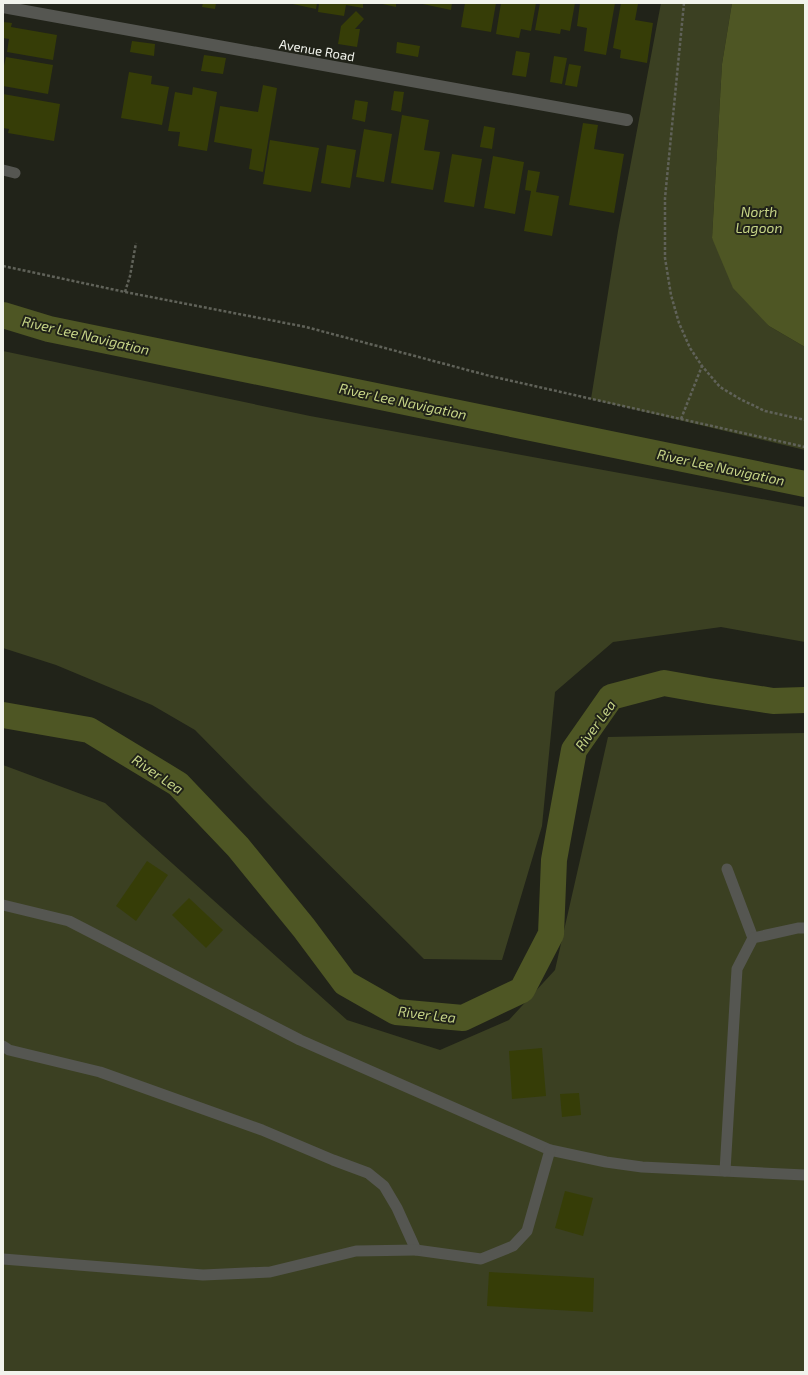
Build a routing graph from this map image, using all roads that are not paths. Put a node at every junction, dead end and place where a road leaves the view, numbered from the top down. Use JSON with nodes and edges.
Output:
{"nodes":[{"id":1,"x":3,"y":6,"type":"edge"},
{"id":2,"x":627,"y":120,"type":"dead end"},
{"id":3,"x":3,"y":170,"type":"edge"},
{"id":4,"x":15,"y":173,"type":"dead end"},
{"id":5,"x":727,"y":869,"type":"dead end"},
{"id":6,"x":3,"y":905,"type":"edge"},
{"id":7,"x":805,"y":928,"type":"edge"},
{"id":8,"x":753,"y":938,"type":"junction"},
{"id":9,"x":3,"y":1046,"type":"edge"},
{"id":10,"x":550,"y":1150,"type":"junction"},
{"id":11,"x":725,"y":1171,"type":"junction"},
{"id":12,"x":805,"y":1175,"type":"edge"},
{"id":13,"x":416,"y":1250,"type":"junction"},
{"id":14,"x":3,"y":1259,"type":"edge"}],
"edges":[{"from":1,"to":2,"type":"street","name":"Avenue Road"},
{"from":3,"to":4,"type":"lane"},
{"from":5,"to":8,"type":"lane"},
{"from":6,"to":10,"type":"lane"},
{"from":7,"to":8,"type":"lane"},
{"from":8,"to":11,"type":"lane"},
{"from":9,"to":13,"type":"lane"},
{"from":10,"to":11,"type":"lane"},
{"from":10,"to":13,"type":"lane"},
{"from":11,"to":12,"type":"lane"},
{"from":13,"to":14,"type":"lane"}]}
